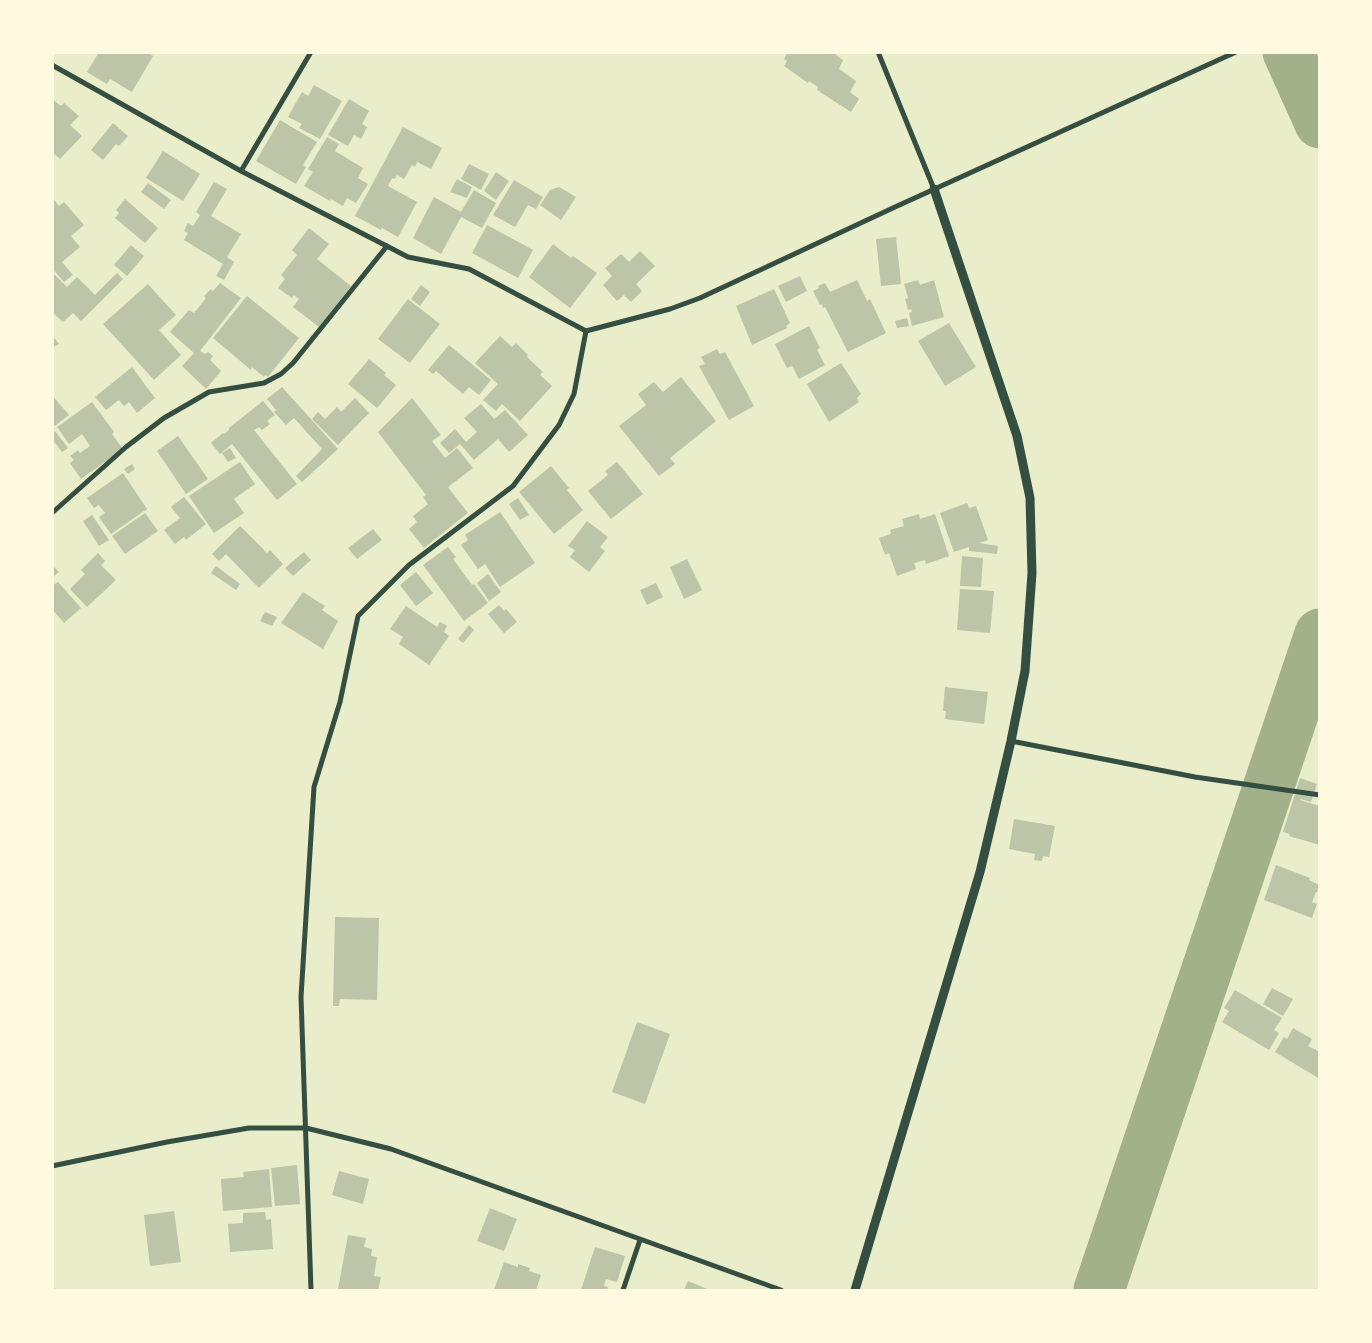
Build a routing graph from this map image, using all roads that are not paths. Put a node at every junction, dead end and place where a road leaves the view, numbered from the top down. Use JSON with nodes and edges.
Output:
{"nodes":[{"id":1,"x":311,"y":52,"type":"edge"},
{"id":2,"x":878,"y":52,"type":"edge"},
{"id":3,"x":1236,"y":52,"type":"edge"},
{"id":4,"x":52,"y":65,"type":"edge"},
{"id":5,"x":241,"y":171,"type":"junction"},
{"id":6,"x":934,"y":189,"type":"junction"},
{"id":7,"x":387,"y":246,"type":"junction"},
{"id":8,"x":586,"y":331,"type":"junction"},
{"id":9,"x":52,"y":513,"type":"edge"},
{"id":10,"x":1011,"y":741,"type":"junction"},
{"id":11,"x":1320,"y":795,"type":"edge"},
{"id":12,"x":306,"y":1128,"type":"junction"},
{"id":13,"x":52,"y":1166,"type":"edge"},
{"id":14,"x":640,"y":1240,"type":"junction"},
{"id":15,"x":311,"y":1290,"type":"edge"},
{"id":16,"x":623,"y":1290,"type":"edge"},
{"id":17,"x":781,"y":1290,"type":"edge"},
{"id":18,"x":854,"y":1290,"type":"edge"}],
"edges":[{"from":1,"to":5,"type":"street"},
{"from":2,"to":6,"type":"street"},
{"from":3,"to":6,"type":"street"},
{"from":4,"to":5,"type":"street"},
{"from":5,"to":7,"type":"street"},
{"from":6,"to":8,"type":"street"},
{"from":6,"to":10,"type":"street"},
{"from":7,"to":8,"type":"street"},
{"from":7,"to":9,"type":"street"},
{"from":8,"to":12,"type":"street"},
{"from":10,"to":11,"type":"street"},
{"from":10,"to":18,"type":"street"},
{"from":12,"to":13,"type":"street"},
{"from":12,"to":14,"type":"street"},
{"from":12,"to":15,"type":"street"},
{"from":14,"to":16,"type":"street"},
{"from":14,"to":17,"type":"street"}]}
